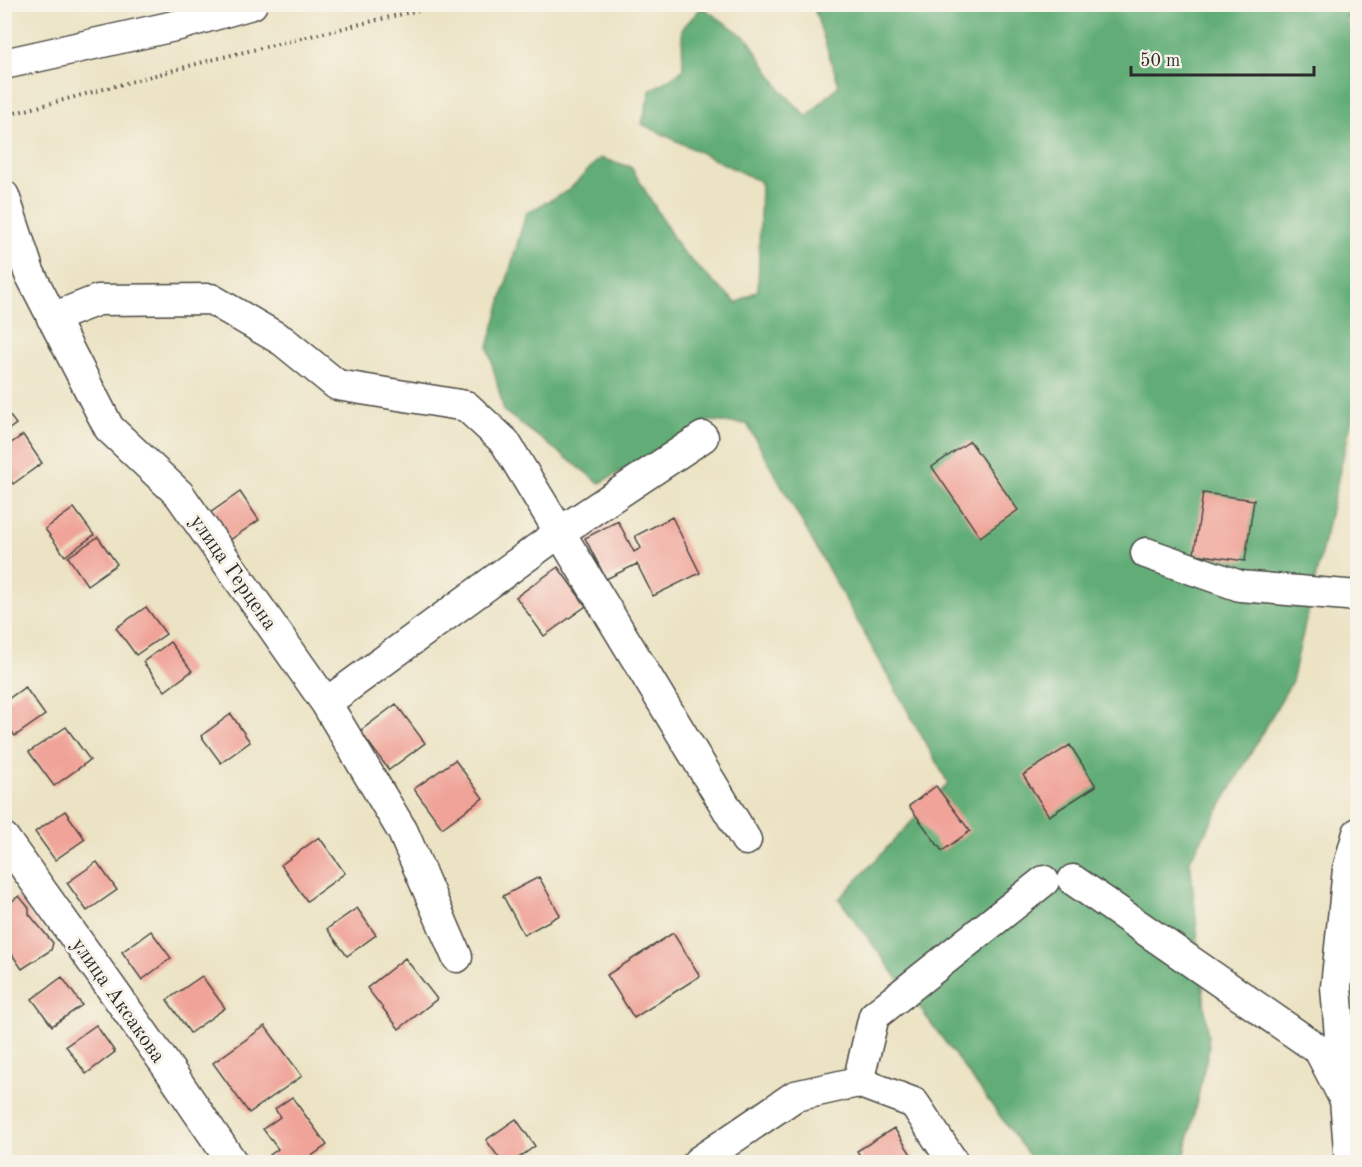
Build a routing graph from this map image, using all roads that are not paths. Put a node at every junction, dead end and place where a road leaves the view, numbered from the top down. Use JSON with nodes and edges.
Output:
{"nodes":[{"id":1,"x":252,"y":4,"type":"edge"},
{"id":2,"x":177,"y":15,"type":"edge"},
{"id":3,"x":4,"y":64,"type":"edge"},
{"id":4,"x":4,"y":196,"type":"edge"},
{"id":5,"x":52,"y":318,"type":"junction"},
{"id":6,"x":703,"y":437,"type":"dead end"},
{"id":7,"x":560,"y":532,"type":"junction"},
{"id":8,"x":1146,"y":553,"type":"dead end"},
{"id":9,"x":1358,"y":596,"type":"edge"},
{"id":10,"x":327,"y":703,"type":"junction"},
{"id":11,"x":1358,"y":834,"type":"edge"},
{"id":12,"x":4,"y":838,"type":"edge"},
{"id":13,"x":746,"y":840,"type":"dead end"},
{"id":14,"x":457,"y":957,"type":"dead end"},
{"id":15,"x":858,"y":1082,"type":"junction"},
{"id":16,"x":1346,"y":1102,"type":"junction"},
{"id":17,"x":232,"y":1162,"type":"edge"},
{"id":18,"x":698,"y":1162,"type":"edge"},
{"id":19,"x":953,"y":1162,"type":"edge"},
{"id":20,"x":1350,"y":1162,"type":"edge"}],
"edges":[{"from":1,"to":2,"type":"street"},
{"from":2,"to":3,"type":"street"},
{"from":4,"to":5,"type":"street","name":"улица Герцена"},
{"from":5,"to":7,"type":"street"},
{"from":5,"to":10,"type":"street","name":"улица Герцена"},
{"from":6,"to":7,"type":"street"},
{"from":7,"to":10,"type":"street"},
{"from":7,"to":13,"type":"street"},
{"from":8,"to":9,"type":"street"},
{"from":10,"to":14,"type":"street","name":"улица Герцена"},
{"from":11,"to":16,"type":"street"},
{"from":12,"to":17,"type":"street","name":"улица Аксакова"},
{"from":15,"to":16,"type":"street"},
{"from":15,"to":18,"type":"street"},
{"from":15,"to":19,"type":"street"},
{"from":16,"to":20,"type":"street"}]}
